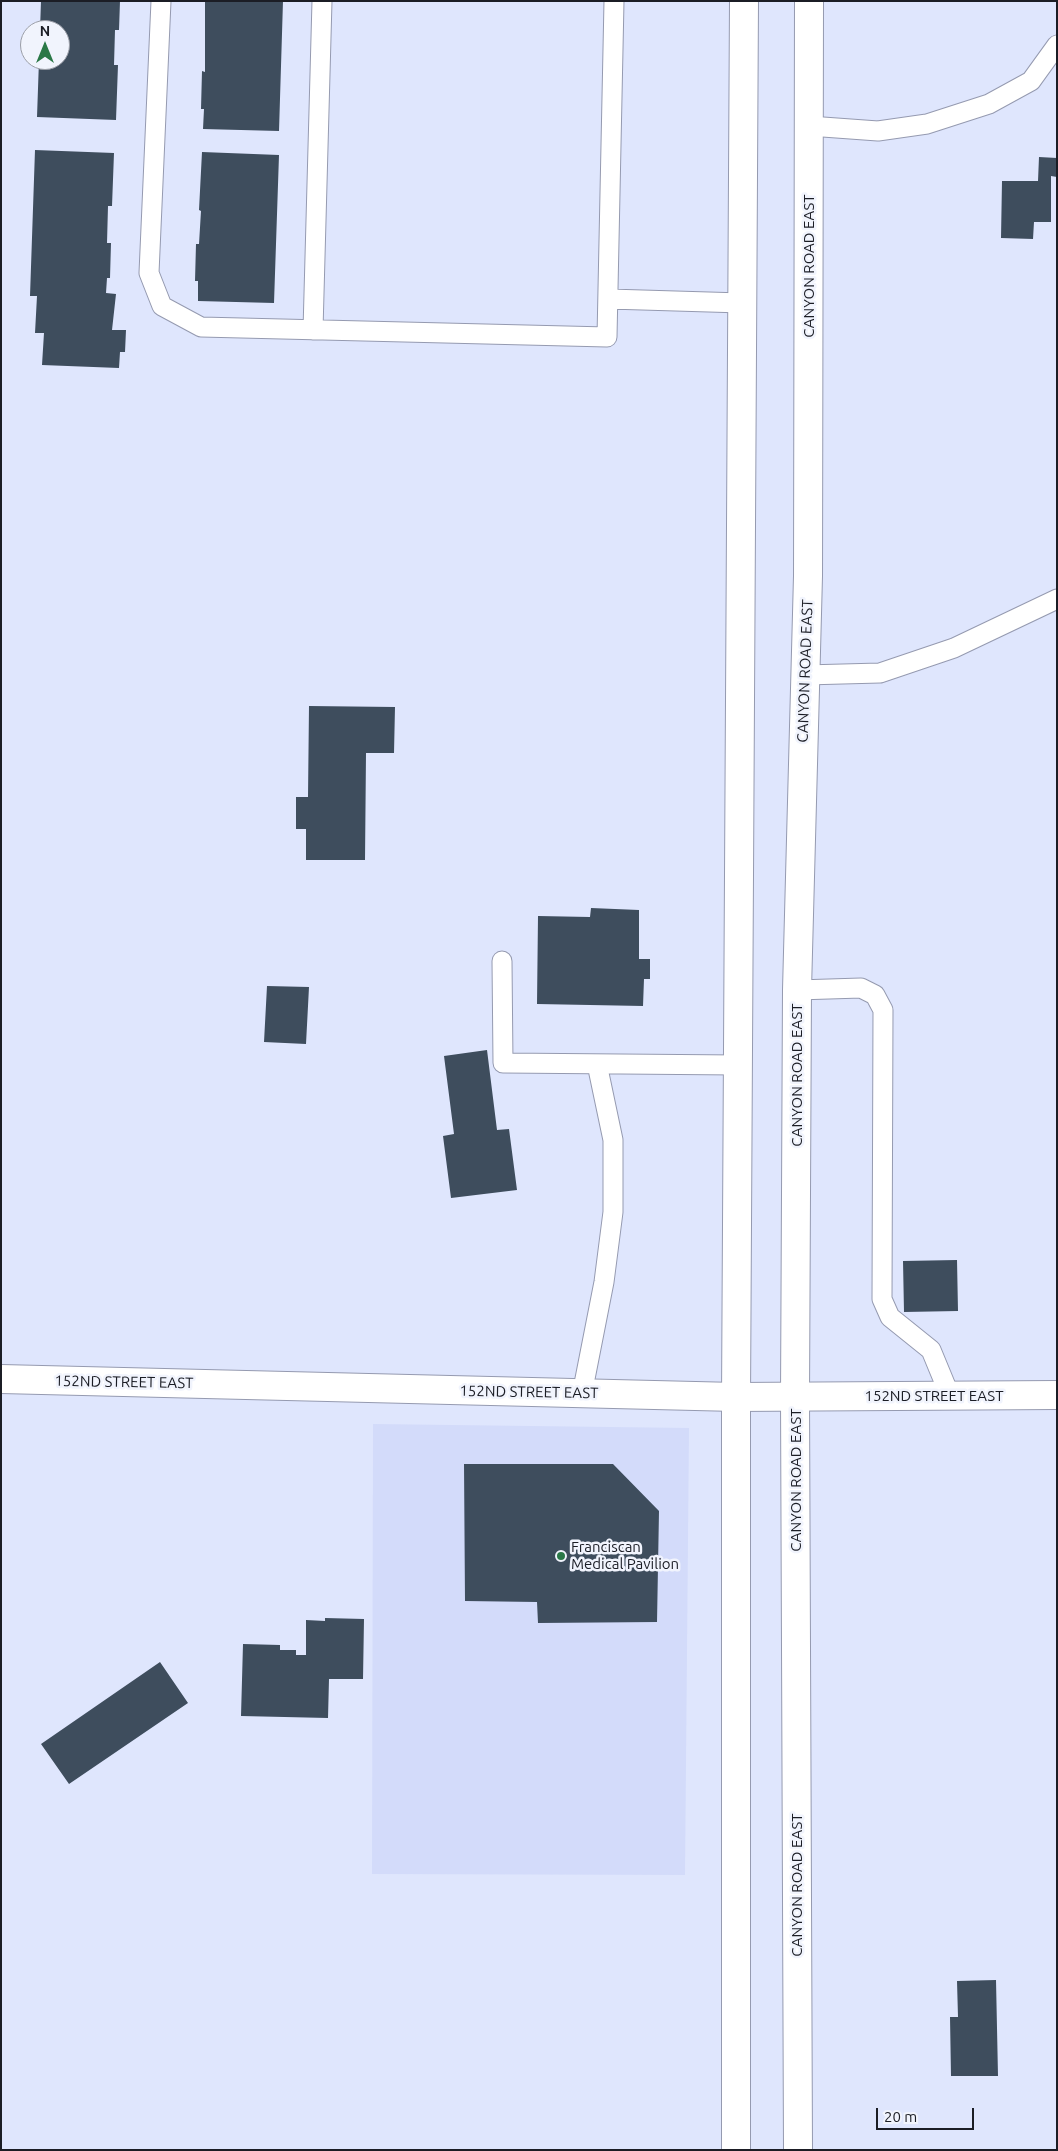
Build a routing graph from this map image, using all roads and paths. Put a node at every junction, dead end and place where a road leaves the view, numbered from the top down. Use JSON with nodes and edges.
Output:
{"nodes":[{"id":1,"x":161,"y":1,"type":"edge"},
{"id":2,"x":322,"y":1,"type":"edge"},
{"id":3,"x":614,"y":1,"type":"edge"},
{"id":4,"x":744,"y":1,"type":"edge"},
{"id":5,"x":809,"y":1,"type":"edge"},
{"id":6,"x":1057,"y":45,"type":"edge"},
{"id":7,"x":809,"y":126,"type":"junction"},
{"id":8,"x":608,"y":299,"type":"junction"},
{"id":9,"x":742,"y":303,"type":"junction"},
{"id":10,"x":313,"y":330,"type":"junction"},
{"id":11,"x":1057,"y":599,"type":"edge"},
{"id":12,"x":805,"y":675,"type":"junction"},
{"id":13,"x":502,"y":961,"type":"dead end"},
{"id":14,"x":797,"y":990,"type":"junction"},
{"id":15,"x":597,"y":1064,"type":"junction"},
{"id":16,"x":738,"y":1065,"type":"junction"},
{"id":17,"x":1,"y":1379,"type":"edge"},
{"id":18,"x":582,"y":1394,"type":"junction"},
{"id":19,"x":1057,"y":1395,"type":"edge"},
{"id":20,"x":950,"y":1396,"type":"junction"},
{"id":21,"x":736,"y":1397,"type":"junction"},
{"id":22,"x":795,"y":1397,"type":"junction"},
{"id":23,"x":736,"y":2150,"type":"edge"},
{"id":24,"x":798,"y":2150,"type":"edge"}],
"edges":[{"from":1,"to":10,"type":"lane"},
{"from":2,"to":10,"type":"lane"},
{"from":3,"to":8,"type":"lane"},
{"from":4,"to":9,"type":"main road"},
{"from":5,"to":7,"type":"main road","name":"CANYON ROAD EAST"},
{"from":6,"to":7,"type":"lane"},
{"from":7,"to":12,"type":"main road","name":"CANYON ROAD EAST"},
{"from":8,"to":9,"type":"lane"},
{"from":8,"to":10,"type":"lane"},
{"from":9,"to":16,"type":"main road"},
{"from":11,"to":12,"type":"lane"},
{"from":12,"to":14,"type":"main road","name":"CANYON ROAD EAST"},
{"from":13,"to":15,"type":"lane"},
{"from":14,"to":20,"type":"lane"},
{"from":14,"to":22,"type":"main road","name":"CANYON ROAD EAST"},
{"from":15,"to":16,"type":"lane"},
{"from":15,"to":18,"type":"lane"},
{"from":16,"to":21,"type":"main road"},
{"from":17,"to":18,"type":"main road","name":"152ND STREET EAST"},
{"from":18,"to":21,"type":"main road","name":"152ND STREET EAST"},
{"from":19,"to":20,"type":"main road","name":"152ND STREET EAST"},
{"from":20,"to":22,"type":"main road","name":"152ND STREET EAST"},
{"from":21,"to":22,"type":"main road","name":"152ND STREET EAST"},
{"from":21,"to":23,"type":"main road"},
{"from":22,"to":24,"type":"main road","name":"CANYON ROAD EAST"}]}
